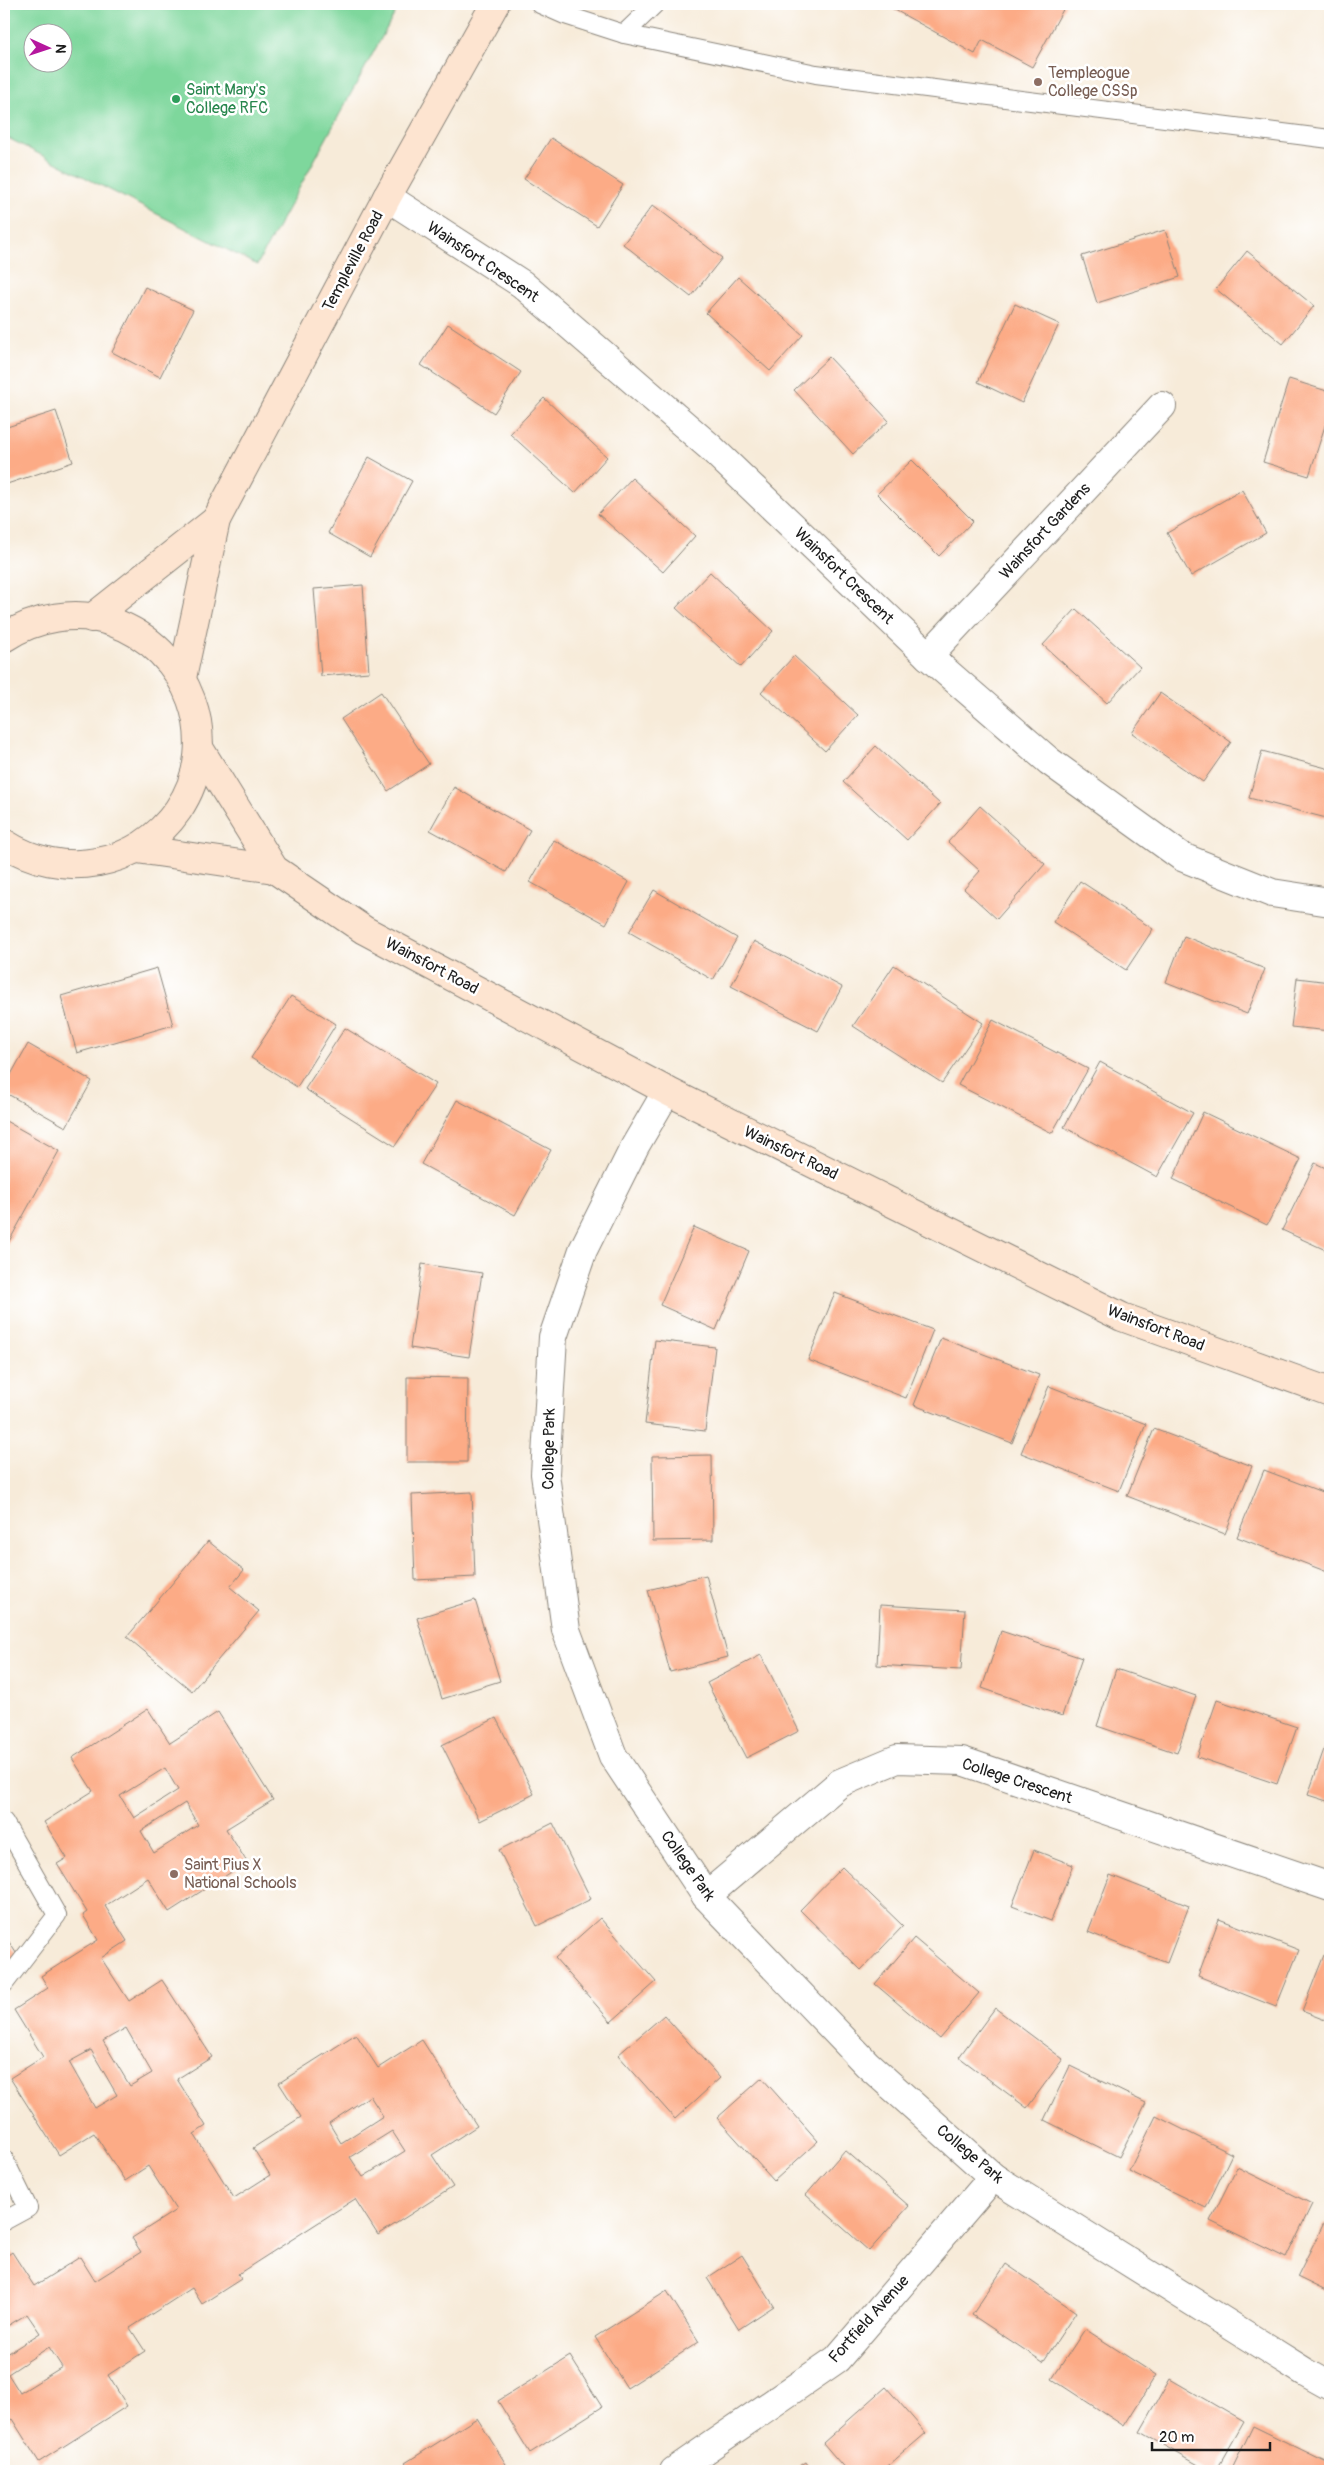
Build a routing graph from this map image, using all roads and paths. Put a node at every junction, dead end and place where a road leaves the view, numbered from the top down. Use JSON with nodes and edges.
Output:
{"nodes":[{"id":1,"x":495,"y":4,"type":"edge"},
{"id":2,"x":540,"y":4,"type":"edge"},
{"id":3,"x":655,"y":4,"type":"edge"},
{"id":4,"x":624,"y":34,"type":"junction"},
{"id":5,"x":1330,"y":140,"type":"edge"},
{"id":6,"x":387,"y":197,"type":"junction"},
{"id":7,"x":1162,"y":406,"type":"dead end"},
{"id":8,"x":216,"y":520,"type":"junction"},
{"id":9,"x":92,"y":618,"type":"junction"},
{"id":10,"x":16,"y":623,"type":"edge"},
{"id":11,"x":4,"y":638,"type":"edge"},
{"id":12,"x":928,"y":656,"type":"junction"},
{"id":13,"x":182,"y":678,"type":"junction"},
{"id":14,"x":199,"y":748,"type":"junction"},
{"id":15,"x":136,"y":849,"type":"junction"},
{"id":16,"x":7,"y":852,"type":"edge"},
{"id":17,"x":274,"y":869,"type":"junction"},
{"id":18,"x":1330,"y":902,"type":"edge"},
{"id":19,"x":668,"y":1091,"type":"junction"},
{"id":20,"x":1330,"y":1392,"type":"edge"},
{"id":21,"x":4,"y":1822,"type":"edge"},
{"id":22,"x":1330,"y":1887,"type":"edge"},
{"id":23,"x":706,"y":1896,"type":"junction"},
{"id":24,"x":4,"y":1984,"type":"edge"},
{"id":25,"x":4,"y":2159,"type":"edge"},
{"id":26,"x":993,"y":2177,"type":"junction"},
{"id":27,"x":4,"y":2221,"type":"edge"},
{"id":28,"x":1330,"y":2386,"type":"edge"},
{"id":29,"x":674,"y":2471,"type":"edge"}],
"edges":[{"from":1,"to":6,"type":"main road","name":"Templeville Road"},
{"from":2,"to":4,"type":"lane"},
{"from":3,"to":4,"type":"lane"},
{"from":4,"to":5,"type":"lane"},
{"from":6,"to":8,"type":"main road","name":"Templeville Road"},
{"from":6,"to":12,"type":"street","name":"Wainsfort Crescent"},
{"from":7,"to":12,"type":"street","name":"Wainsfort Gardens"},
{"from":8,"to":9,"type":"main road","name":"Templeville Road"},
{"from":8,"to":13,"type":"main road","name":"Templeville Road"},
{"from":9,"to":10,"type":"main road"},
{"from":9,"to":13,"type":"main road"},
{"from":10,"to":11,"type":"main road"},
{"from":12,"to":18,"type":"street","name":"Wainsfort Crescent"},
{"from":13,"to":14,"type":"main road"},
{"from":14,"to":15,"type":"main road"},
{"from":14,"to":17,"type":"main road","name":"Wainsfort Road"},
{"from":15,"to":16,"type":"main road"},
{"from":15,"to":17,"type":"main road","name":"Wainsfort Road"},
{"from":17,"to":19,"type":"main road","name":"Wainsfort Road"},
{"from":19,"to":20,"type":"main road","name":"Wainsfort Road"},
{"from":19,"to":23,"type":"street","name":"College Park"},
{"from":21,"to":24,"type":"lane"},
{"from":22,"to":23,"type":"street","name":"College Crescent"},
{"from":23,"to":26,"type":"street","name":"College Park"},
{"from":25,"to":27,"type":"lane"},
{"from":26,"to":28,"type":"street","name":"College Park"},
{"from":26,"to":29,"type":"street","name":"Fortfield Avenue"}]}
